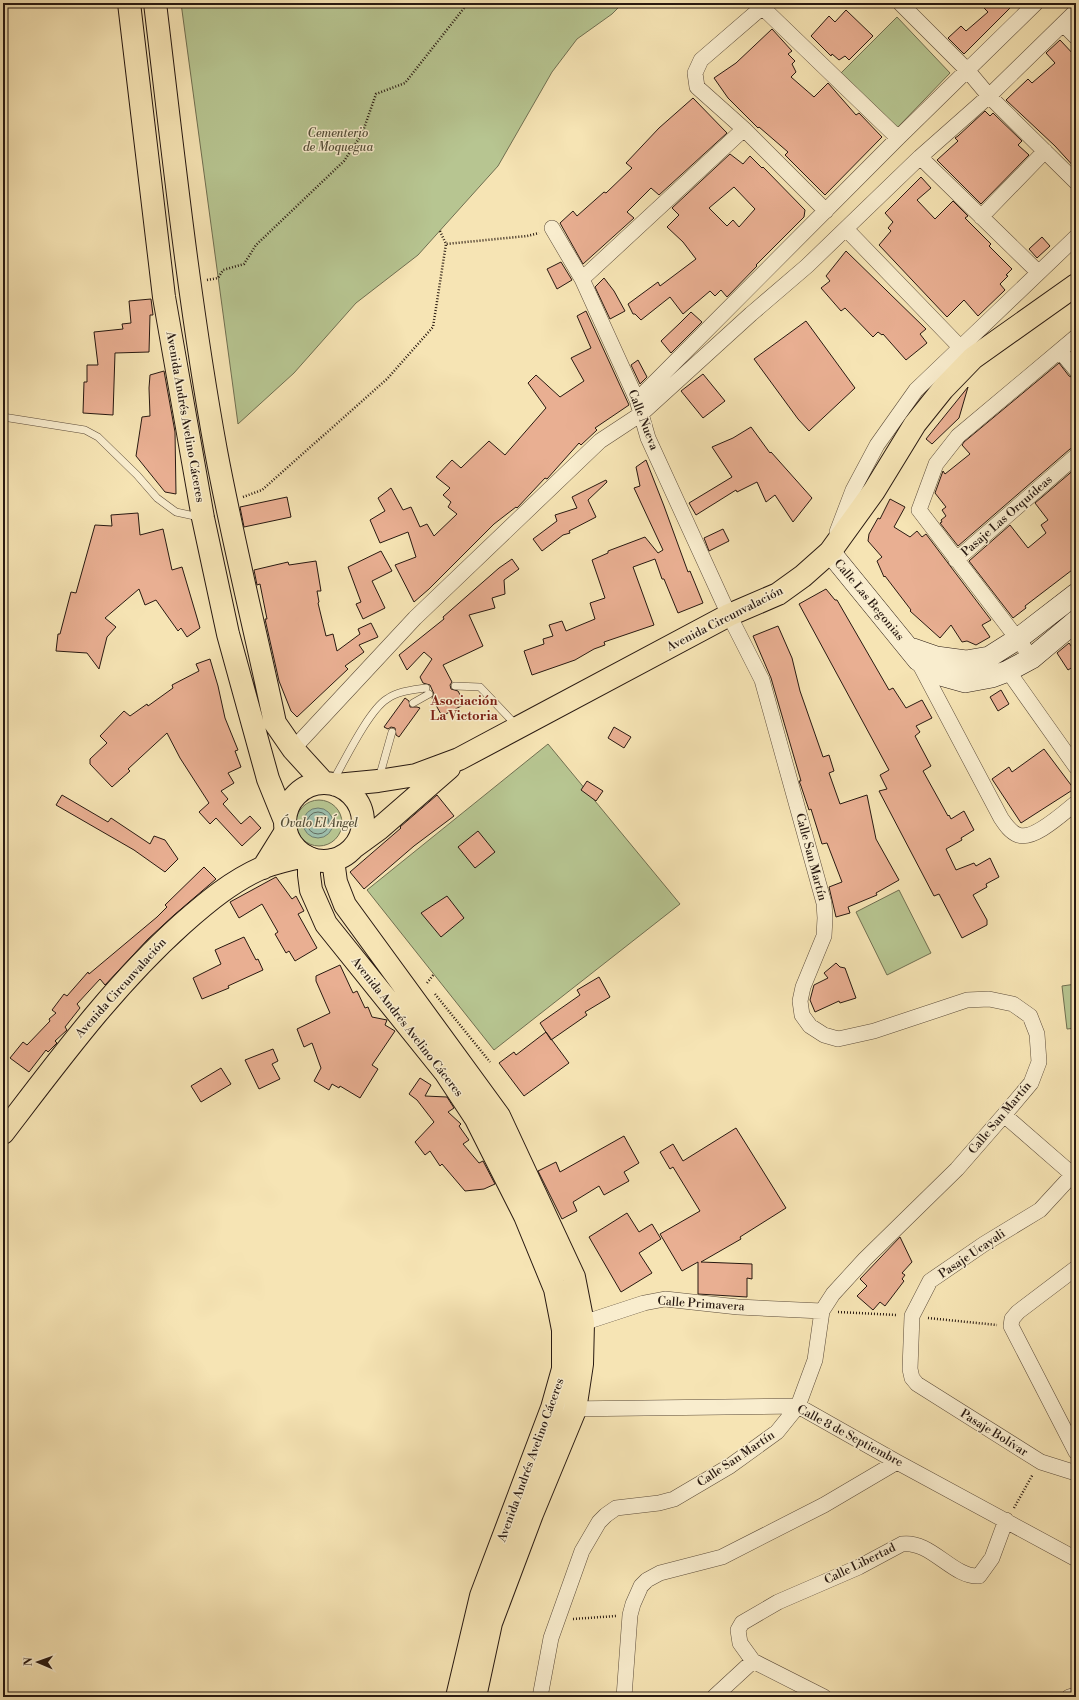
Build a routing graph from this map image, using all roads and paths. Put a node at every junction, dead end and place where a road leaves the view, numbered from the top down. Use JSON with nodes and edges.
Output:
{"nodes":[{"id":1,"x":129,"y":3,"type":"edge"},
{"id":2,"x":155,"y":3,"type":"edge"},
{"id":3,"x":468,"y":3,"type":"edge"},
{"id":4,"x":900,"y":3,"type":"edge"},
{"id":5,"x":1036,"y":3,"type":"edge"},
{"id":6,"x":765,"y":5,"type":"edge"},
{"id":7,"x":1076,"y":10,"type":"edge"},
{"id":8,"x":1063,"y":24,"type":"junction"},
{"id":9,"x":1076,"y":37,"type":"edge"},
{"id":10,"x":968,"y":71,"type":"junction"},
{"id":11,"x":989,"y":96,"type":"junction"},
{"id":12,"x":744,"y":129,"type":"junction"},
{"id":13,"x":898,"y":138,"type":"junction"},
{"id":14,"x":1046,"y":152,"type":"junction"},
{"id":15,"x":920,"y":157,"type":"junction"},
{"id":16,"x":1076,"y":182,"type":"edge"},
{"id":17,"x":826,"y":211,"type":"junction"},
{"id":18,"x":981,"y":217,"type":"junction"},
{"id":19,"x":552,"y":228,"type":"joint"},
{"id":20,"x":846,"y":229,"type":"junction"},
{"id":21,"x":440,"y":231,"type":"dead end"},
{"id":22,"x":1076,"y":237,"type":"edge"},
{"id":23,"x":446,"y":244,"type":"junction"},
{"id":24,"x":1038,"y":272,"type":"junction"},
{"id":25,"x":582,"y":279,"type":"junction"},
{"id":26,"x":204,"y":280,"type":"dead end"},
{"id":27,"x":1076,"y":285,"type":"edge"},
{"id":28,"x":167,"y":313,"type":"junction"},
{"id":29,"x":195,"y":315,"type":"junction"},
{"id":30,"x":1076,"y":337,"type":"edge"},
{"id":31,"x":960,"y":347,"type":"junction"},
{"id":32,"x":1060,"y":351,"type":"junction"},
{"id":33,"x":1076,"y":370,"type":"edge"},
{"id":34,"x":639,"y":407,"type":"junction"},
{"id":35,"x":3,"y":417,"type":"edge"},
{"id":36,"x":1076,"y":456,"type":"edge"},
{"id":37,"x":243,"y":497,"type":"dead end"},
{"id":38,"x":203,"y":518,"type":"junction"},
{"id":39,"x":830,"y":552,"type":"junction"},
{"id":40,"x":956,"y":560,"type":"junction"},
{"id":41,"x":1076,"y":594,"type":"edge"},
{"id":42,"x":729,"y":615,"type":"junction"},
{"id":43,"x":1076,"y":621,"type":"edge"},
{"id":44,"x":1018,"y":638,"type":"junction"},
{"id":45,"x":913,"y":654,"type":"junction"},
{"id":46,"x":1032,"y":658,"type":"junction"},
{"id":47,"x":1008,"y":671,"type":"junction"},
{"id":48,"x":454,"y":685,"type":"dead end"},
{"id":49,"x":413,"y":704,"type":"dead end"},
{"id":50,"x":519,"y":728,"type":"junction"},
{"id":51,"x":392,"y":732,"type":"dead end"},
{"id":52,"x":293,"y":749,"type":"junction"},
{"id":53,"x":459,"y":759,"type":"junction"},
{"id":54,"x":1076,"y":767,"type":"edge"},
{"id":55,"x":378,"y":781,"type":"junction"},
{"id":56,"x":330,"y":784,"type":"junction"},
{"id":57,"x":1076,"y":803,"type":"edge"},
{"id":58,"x":286,"y":826,"type":"junction"},
{"id":59,"x":352,"y":849,"type":"junction"},
{"id":60,"x":307,"y":857,"type":"junction"},
{"id":61,"x":333,"y":860,"type":"junction"},
{"id":62,"x":263,"y":868,"type":"junction"},
{"id":63,"x":434,"y":974,"type":"dead end"},
{"id":64,"x":426,"y":983,"type":"dead end"},
{"id":65,"x":1004,"y":1114,"type":"junction"},
{"id":66,"x":3,"y":1134,"type":"edge"},
{"id":67,"x":1075,"y":1173,"type":"edge"},
{"id":68,"x":541,"y":1254,"type":"junction"},
{"id":69,"x":563,"y":1254,"type":"junction"},
{"id":70,"x":1076,"y":1268,"type":"edge"},
{"id":71,"x":822,"y":1311,"type":"junction"},
{"id":72,"x":583,"y":1323,"type":"junction"},
{"id":73,"x":916,"y":1384,"type":"joint"},
{"id":74,"x":798,"y":1406,"type":"junction"},
{"id":75,"x":552,"y":1408,"type":"junction"},
{"id":76,"x":575,"y":1410,"type":"junction"},
{"id":77,"x":1076,"y":1452,"type":"edge"},
{"id":78,"x":898,"y":1462,"type":"junction"},
{"id":79,"x":1041,"y":1462,"type":"junction"},
{"id":80,"x":1076,"y":1473,"type":"edge"},
{"id":81,"x":1006,"y":1520,"type":"junction"},
{"id":82,"x":1076,"y":1559,"type":"edge"},
{"id":83,"x":630,"y":1615,"type":"junction"},
{"id":84,"x":558,"y":1620,"type":"junction"},
{"id":85,"x":753,"y":1661,"type":"junction"},
{"id":86,"x":1076,"y":1695,"type":"edge"},
{"id":87,"x":457,"y":1697,"type":"edge"},
{"id":88,"x":475,"y":1697,"type":"edge"},
{"id":89,"x":540,"y":1697,"type":"edge"},
{"id":90,"x":624,"y":1697,"type":"edge"},
{"id":91,"x":714,"y":1697,"type":"edge"},
{"id":92,"x":824,"y":1697,"type":"edge"},
{"id":93,"x":1069,"y":1697,"type":"edge"}],
"edges":[{"from":1,"to":28,"type":"main road","name":"Avenida Andrés Avelino Cáceres"},
{"from":2,"to":29,"type":"main road","name":"Avenida Andrés Avelino Cáceres"},
{"from":3,"to":26,"type":"path"},
{"from":4,"to":10,"type":"street"},
{"from":5,"to":10,"type":"street"},
{"from":6,"to":12,"type":"street"},
{"from":6,"to":13,"type":"street"},
{"from":7,"to":8,"type":"street"},
{"from":8,"to":9,"type":"street"},
{"from":8,"to":11,"type":"street"},
{"from":10,"to":11,"type":"street"},
{"from":10,"to":13,"type":"street"},
{"from":11,"to":14,"type":"street"},
{"from":11,"to":15,"type":"street"},
{"from":12,"to":17,"type":"street"},
{"from":12,"to":25,"type":"street"},
{"from":13,"to":17,"type":"street"},
{"from":14,"to":16,"type":"street"},
{"from":14,"to":18,"type":"street"},
{"from":15,"to":18,"type":"street"},
{"from":15,"to":20,"type":"street"},
{"from":17,"to":34,"type":"street"},
{"from":18,"to":24,"type":"street"},
{"from":19,"to":23,"type":"path"},
{"from":19,"to":25,"type":"street","name":"Calle Nueva"},
{"from":20,"to":31,"type":"street"},
{"from":20,"to":34,"type":"street"},
{"from":21,"to":23,"type":"path"},
{"from":22,"to":24,"type":"street"},
{"from":23,"to":37,"type":"path"},
{"from":24,"to":31,"type":"street"},
{"from":25,"to":34,"type":"street","name":"Calle Nueva"},
{"from":27,"to":39,"type":"main road","name":"Avenida Circunvalación"},
{"from":28,"to":29,"type":"main road"},
{"from":28,"to":38,"type":"main road","name":"Avenida Andrés Avelino Cáceres"},
{"from":29,"to":52,"type":"main road","name":"Avenida Andrés Avelino Cáceres"},
{"from":30,"to":32,"type":"street"},
{"from":31,"to":39,"type":"street"},
{"from":32,"to":33,"type":"street"},
{"from":32,"to":40,"type":"street"},
{"from":34,"to":42,"type":"street","name":"Calle Nueva"},
{"from":34,"to":52,"type":"street"},
{"from":35,"to":38,"type":"lane"},
{"from":36,"to":40,"type":"street","name":"Pasaje Las Orquídeas"},
{"from":38,"to":58,"type":"main road","name":"Avenida Andrés Avelino Cáceres"},
{"from":39,"to":42,"type":"main road","name":"Avenida Circunvalación"},
{"from":39,"to":45,"type":"street","name":"Calle Las Begonias"},
{"from":40,"to":44,"type":"street"},
{"from":41,"to":44,"type":"street","name":"Calle Las Begonias"},
{"from":42,"to":50,"type":"main road","name":"Avenida Circunvalación"},
{"from":42,"to":65,"type":"street","name":"Calle San Martín"},
{"from":43,"to":46,"type":"street","name":"Calle Las Begonias"},
{"from":44,"to":45,"type":"street","name":"Calle Las Begonias"},
{"from":44,"to":46,"type":"street"},
{"from":45,"to":47,"type":"street","name":"Calle Las Begonias"},
{"from":45,"to":57,"type":"street"},
{"from":46,"to":47,"type":"street","name":"Calle Las Begonias"},
{"from":47,"to":54,"type":"street"},
{"from":48,"to":50,"type":"lane"},
{"from":49,"to":56,"type":"lane"},
{"from":50,"to":53,"type":"main road","name":"Avenida Circunvalación"},
{"from":51,"to":55,"type":"lane"},
{"from":52,"to":56,"type":"main road","name":"Avenida Andrés Avelino Cáceres"},
{"from":53,"to":55,"type":"main road","name":"Avenida Circunvalación"},
{"from":53,"to":59,"type":"main road","name":"Avenida Circunvalación"},
{"from":55,"to":56,"type":"main road","name":"Avenida Circunvalación"},
{"from":56,"to":58,"type":"main road"},
{"from":56,"to":59,"type":"main road"},
{"from":58,"to":60,"type":"main road"},
{"from":58,"to":62,"type":"main road"},
{"from":59,"to":61,"type":"main road"},
{"from":60,"to":61,"type":"main road"},
{"from":60,"to":62,"type":"main road","name":"Avenida Circunvalación"},
{"from":60,"to":68,"type":"main road","name":"Avenida Andrés Avelino Cáceres"},
{"from":61,"to":69,"type":"main road","name":"Avenida Andrés Avelino Cáceres"},
{"from":62,"to":66,"type":"main road","name":"Avenida Circunvalación"},
{"from":63,"to":64,"type":"path"},
{"from":65,"to":67,"type":"street"},
{"from":65,"to":71,"type":"street","name":"Calle San Martín"},
{"from":67,"to":73,"type":"street","name":"Pasaje Ucayali"},
{"from":68,"to":69,"type":"main road"},
{"from":68,"to":75,"type":"main road","name":"Avenida Andrés Avelino Cáceres"},
{"from":69,"to":72,"type":"main road","name":"Avenida Andrés Avelino Cáceres"},
{"from":70,"to":77,"type":"street"},
{"from":71,"to":72,"type":"street","name":"Calle Primavera"},
{"from":71,"to":74,"type":"street","name":"Calle San Martín"},
{"from":72,"to":76,"type":"main road","name":"Avenida Andrés Avelino Cáceres"},
{"from":73,"to":79,"type":"street","name":"Pasaje Bolívar"},
{"from":74,"to":76,"type":"street","name":"Calle 8 de Septiembre"},
{"from":74,"to":78,"type":"street","name":"Calle 8 de Septiembre"},
{"from":74,"to":84,"type":"street","name":"Calle San Martín"},
{"from":75,"to":76,"type":"street","name":"Calle 8 de Septiembre"},
{"from":75,"to":87,"type":"main road","name":"Avenida Andrés Avelino Cáceres"},
{"from":76,"to":88,"type":"main road","name":"Avenida Andrés Avelino Cáceres"},
{"from":78,"to":81,"type":"street","name":"Calle 8 de Septiembre"},
{"from":78,"to":83,"type":"street"},
{"from":79,"to":80,"type":"street","name":"Pasaje Bolívar"},
{"from":79,"to":81,"type":"path"},
{"from":81,"to":82,"type":"street","name":"Calle 8 de Septiembre"},
{"from":81,"to":85,"type":"street","name":"Calle Libertad"},
{"from":83,"to":84,"type":"path"},
{"from":83,"to":90,"type":"street"},
{"from":84,"to":89,"type":"street","name":"Calle San Martín"},
{"from":85,"to":91,"type":"street"},
{"from":85,"to":92,"type":"street"},
{"from":86,"to":93,"type":"street"}]}
